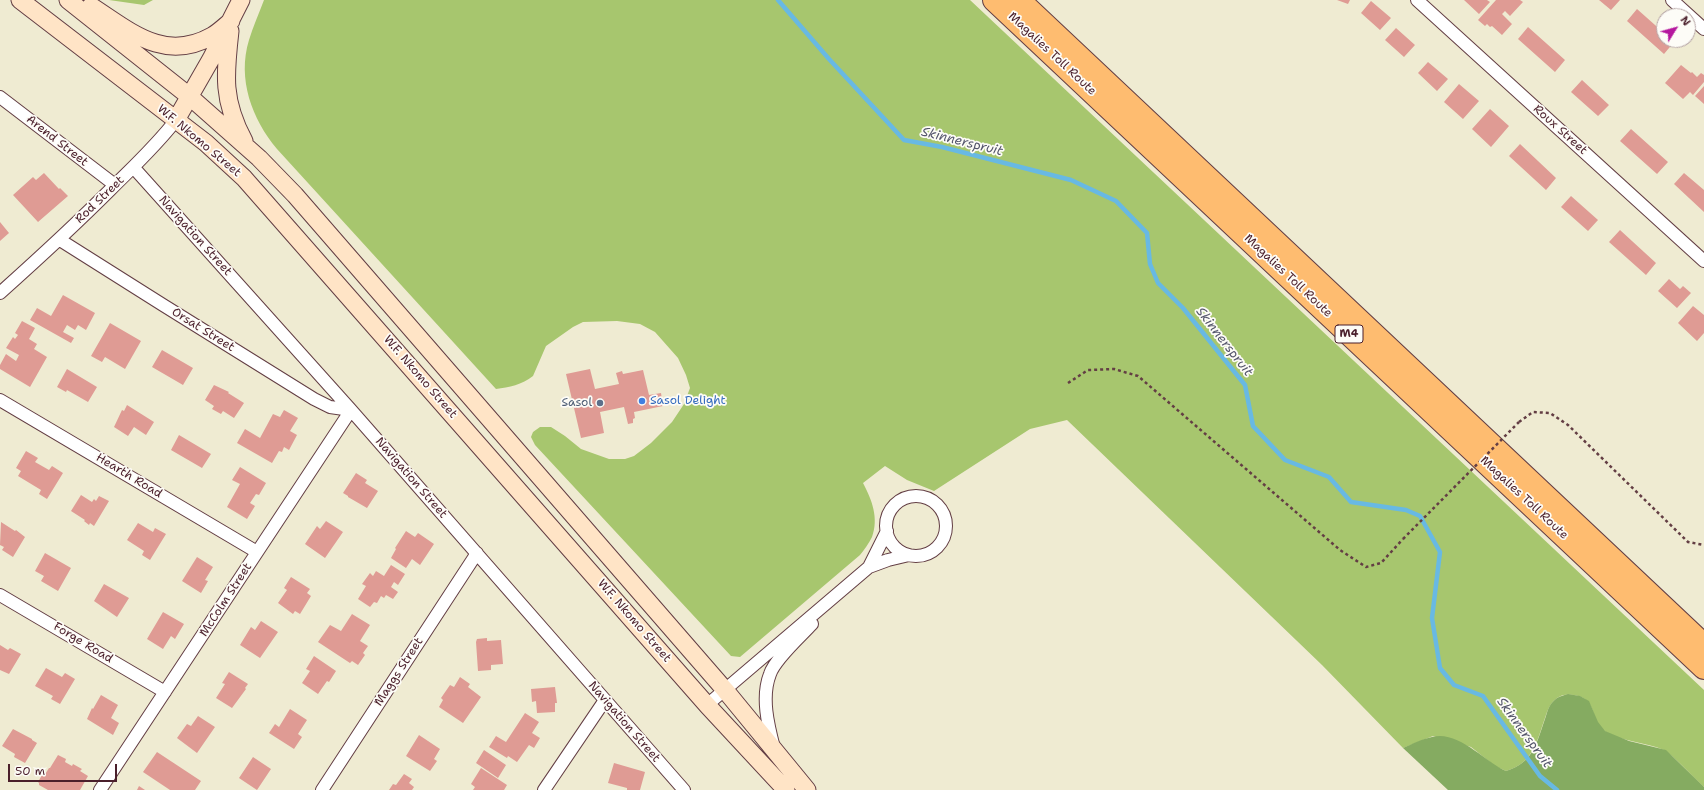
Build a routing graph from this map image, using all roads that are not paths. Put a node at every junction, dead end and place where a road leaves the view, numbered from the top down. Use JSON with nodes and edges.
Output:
{"nodes":[{"id":1,"x":20,"y":0,"type":"edge"},
{"id":2,"x":68,"y":0,"type":"edge"},
{"id":3,"x":81,"y":0,"type":"edge"},
{"id":4,"x":241,"y":0,"type":"edge"},
{"id":5,"x":994,"y":0,"type":"edge"},
{"id":6,"x":1019,"y":0,"type":"edge"},
{"id":7,"x":1417,"y":0,"type":"edge"},
{"id":8,"x":1672,"y":0,"type":"edge"},
{"id":9,"x":232,"y":21,"type":"junction"},
{"id":10,"x":1704,"y":29,"type":"edge"},
{"id":11,"x":189,"y":96,"type":"junction"},
{"id":12,"x":0,"y":97,"type":"edge"},
{"id":13,"x":176,"y":120,"type":"junction"},
{"id":14,"x":248,"y":147,"type":"junction"},
{"id":15,"x":134,"y":168,"type":"junction"},
{"id":16,"x":115,"y":185,"type":"junction"},
{"id":17,"x":60,"y":240,"type":"junction"},
{"id":18,"x":1704,"y":261,"type":"edge"},
{"id":19,"x":0,"y":293,"type":"edge"},
{"id":20,"x":0,"y":400,"type":"edge"},
{"id":21,"x":351,"y":410,"type":"junction"},
{"id":22,"x":887,"y":531,"type":"junction"},
{"id":23,"x":257,"y":552,"type":"junction"},
{"id":24,"x":477,"y":553,"type":"junction"},
{"id":25,"x":909,"y":555,"type":"junction"},
{"id":26,"x":869,"y":567,"type":"junction"},
{"id":27,"x":846,"y":586,"type":"junction"},
{"id":28,"x":0,"y":595,"type":"edge"},
{"id":29,"x":1704,"y":645,"type":"edge"},
{"id":30,"x":1704,"y":668,"type":"edge"},
{"id":31,"x":725,"y":690,"type":"junction"},
{"id":32,"x":165,"y":692,"type":"junction"},
{"id":33,"x":605,"y":700,"type":"junction"},
{"id":34,"x":707,"y":704,"type":"junction"},
{"id":35,"x":774,"y":750,"type":"junction"},
{"id":36,"x":100,"y":790,"type":"edge"},
{"id":37,"x":322,"y":790,"type":"edge"},
{"id":38,"x":544,"y":790,"type":"edge"},
{"id":39,"x":684,"y":790,"type":"edge"},
{"id":40,"x":786,"y":790,"type":"edge"},
{"id":41,"x":807,"y":790,"type":"edge"}],
"edges":[{"from":1,"to":13,"type":"main road","name":"W.F. Nkomo Street"},
{"from":2,"to":11,"type":"main road","name":"W.F. Nkomo Street"},
{"from":3,"to":9,"type":"main road"},
{"from":4,"to":9,"type":"main road"},
{"from":5,"to":30,"type":"highway","name":"Magalies Toll Route","number":"M4"},
{"from":6,"to":29,"type":"highway","name":"Magalies Toll Route","number":"M4"},
{"from":7,"to":18,"type":"street","name":"Roux Street"},
{"from":8,"to":10,"type":"street"},
{"from":9,"to":11,"type":"main road","name":"Rod Street"},
{"from":9,"to":14,"type":"main road"},
{"from":11,"to":13,"type":"main road","name":"Rod Street"},
{"from":11,"to":14,"type":"main road","name":"W.F. Nkomo Street"},
{"from":12,"to":16,"type":"street","name":"Arend Street"},
{"from":13,"to":15,"type":"street","name":"Rod Street"},
{"from":13,"to":34,"type":"main road","name":"W.F. Nkomo Street"},
{"from":14,"to":31,"type":"main road","name":"W.F. Nkomo Street"},
{"from":15,"to":16,"type":"street","name":"Rod Street"},
{"from":15,"to":21,"type":"street","name":"Navigation Street"},
{"from":16,"to":17,"type":"street","name":"Rod Street"},
{"from":17,"to":19,"type":"street","name":"Rod Street"},
{"from":17,"to":21,"type":"street","name":"Orsat Street"},
{"from":20,"to":23,"type":"street","name":"Hearth Road"},
{"from":21,"to":23,"type":"street","name":"McColm Street"},
{"from":21,"to":24,"type":"street","name":"Navigation Street"},
{"from":22,"to":25,"type":"street"},
{"from":22,"to":25,"type":"street"},
{"from":22,"to":26,"type":"street"},
{"from":23,"to":32,"type":"street","name":"McColm Street"},
{"from":24,"to":33,"type":"street","name":"Navigation Street"},
{"from":24,"to":37,"type":"street","name":"Maggs Street"},
{"from":25,"to":26,"type":"street"},
{"from":26,"to":27,"type":"street"},
{"from":27,"to":31,"type":"street"},
{"from":27,"to":35,"type":"street"},
{"from":28,"to":32,"type":"street","name":"Forge Road"},
{"from":31,"to":34,"type":"street"},
{"from":31,"to":35,"type":"main road","name":"W.F. Nkomo Street"},
{"from":32,"to":36,"type":"street","name":"McColm Street"},
{"from":33,"to":38,"type":"street"},
{"from":33,"to":39,"type":"street","name":"Navigation Street"},
{"from":34,"to":40,"type":"main road","name":"W.F. Nkomo Street"},
{"from":35,"to":41,"type":"main road","name":"W.F. Nkomo Street"}]}
